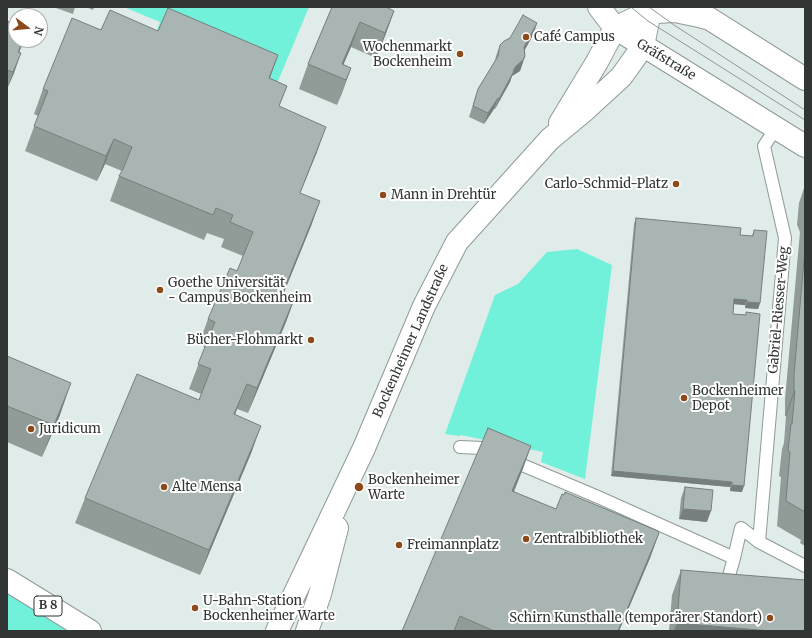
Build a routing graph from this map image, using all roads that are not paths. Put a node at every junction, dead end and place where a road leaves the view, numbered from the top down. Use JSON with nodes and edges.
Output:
{"nodes":[{"id":1,"x":599,"y":7,"type":"edge"},
{"id":2,"x":691,"y":7,"type":"edge"},
{"id":3,"x":649,"y":10,"type":"edge"},
{"id":4,"x":712,"y":21,"type":"junction"},
{"id":5,"x":615,"y":28,"type":"junction"},
{"id":6,"x":643,"y":46,"type":"junction"},
{"id":7,"x":805,"y":79,"type":"edge"},
{"id":8,"x":776,"y":128,"type":"junction"},
{"id":9,"x":550,"y":139,"type":"junction"},
{"id":10,"x":805,"y":146,"type":"edge"},
{"id":11,"x":460,"y":447,"type":"dead end"},
{"id":12,"x":349,"y":480,"type":"junction"},
{"id":13,"x":759,"y":542,"type":"junction"},
{"id":14,"x":734,"y":558,"type":"junction"},
{"id":15,"x":805,"y":566,"type":"edge"},
{"id":16,"x":7,"y":580,"type":"edge"},
{"id":17,"x":726,"y":595,"type":"edge"},
{"id":18,"x":90,"y":631,"type":"edge"},
{"id":19,"x":277,"y":631,"type":"edge"},
{"id":20,"x":307,"y":631,"type":"edge"}],
"edges":[{"from":1,"to":5,"type":"street"},
{"from":2,"to":4,"type":"street","name":"Gräfstraße"},
{"from":3,"to":4,"type":"street","name":"Gräfstraße"},
{"from":3,"to":5,"type":"street","name":"Gräfstraße"},
{"from":3,"to":6,"type":"street","name":"Bockenheimer Landstraße"},
{"from":4,"to":7,"type":"street","name":"Gräfstraße"},
{"from":5,"to":6,"type":"street","name":"Gräfstraße"},
{"from":5,"to":9,"type":"street","name":"Bockenheimer Landstraße"},
{"from":6,"to":8,"type":"street","name":"Gräfstraße"},
{"from":6,"to":9,"type":"street","name":"Bockenheimer Landstraße"},
{"from":8,"to":10,"type":"street","name":"Gräfstraße"},
{"from":8,"to":13,"type":"lane","name":"Gabriel-Riesser-Weg"},
{"from":9,"to":12,"type":"street","name":"Bockenheimer Landstraße"},
{"from":11,"to":14,"type":"lane"},
{"from":12,"to":19,"type":"street","name":"Bockenheimer Landstraße"},
{"from":12,"to":20,"type":"street","name":"Bockenheimer Landstraße"},
{"from":13,"to":14,"type":"lane"},
{"from":13,"to":15,"type":"lane"},
{"from":14,"to":17,"type":"lane"},
{"from":16,"to":18,"type":"street","number":"B 8"}]}
